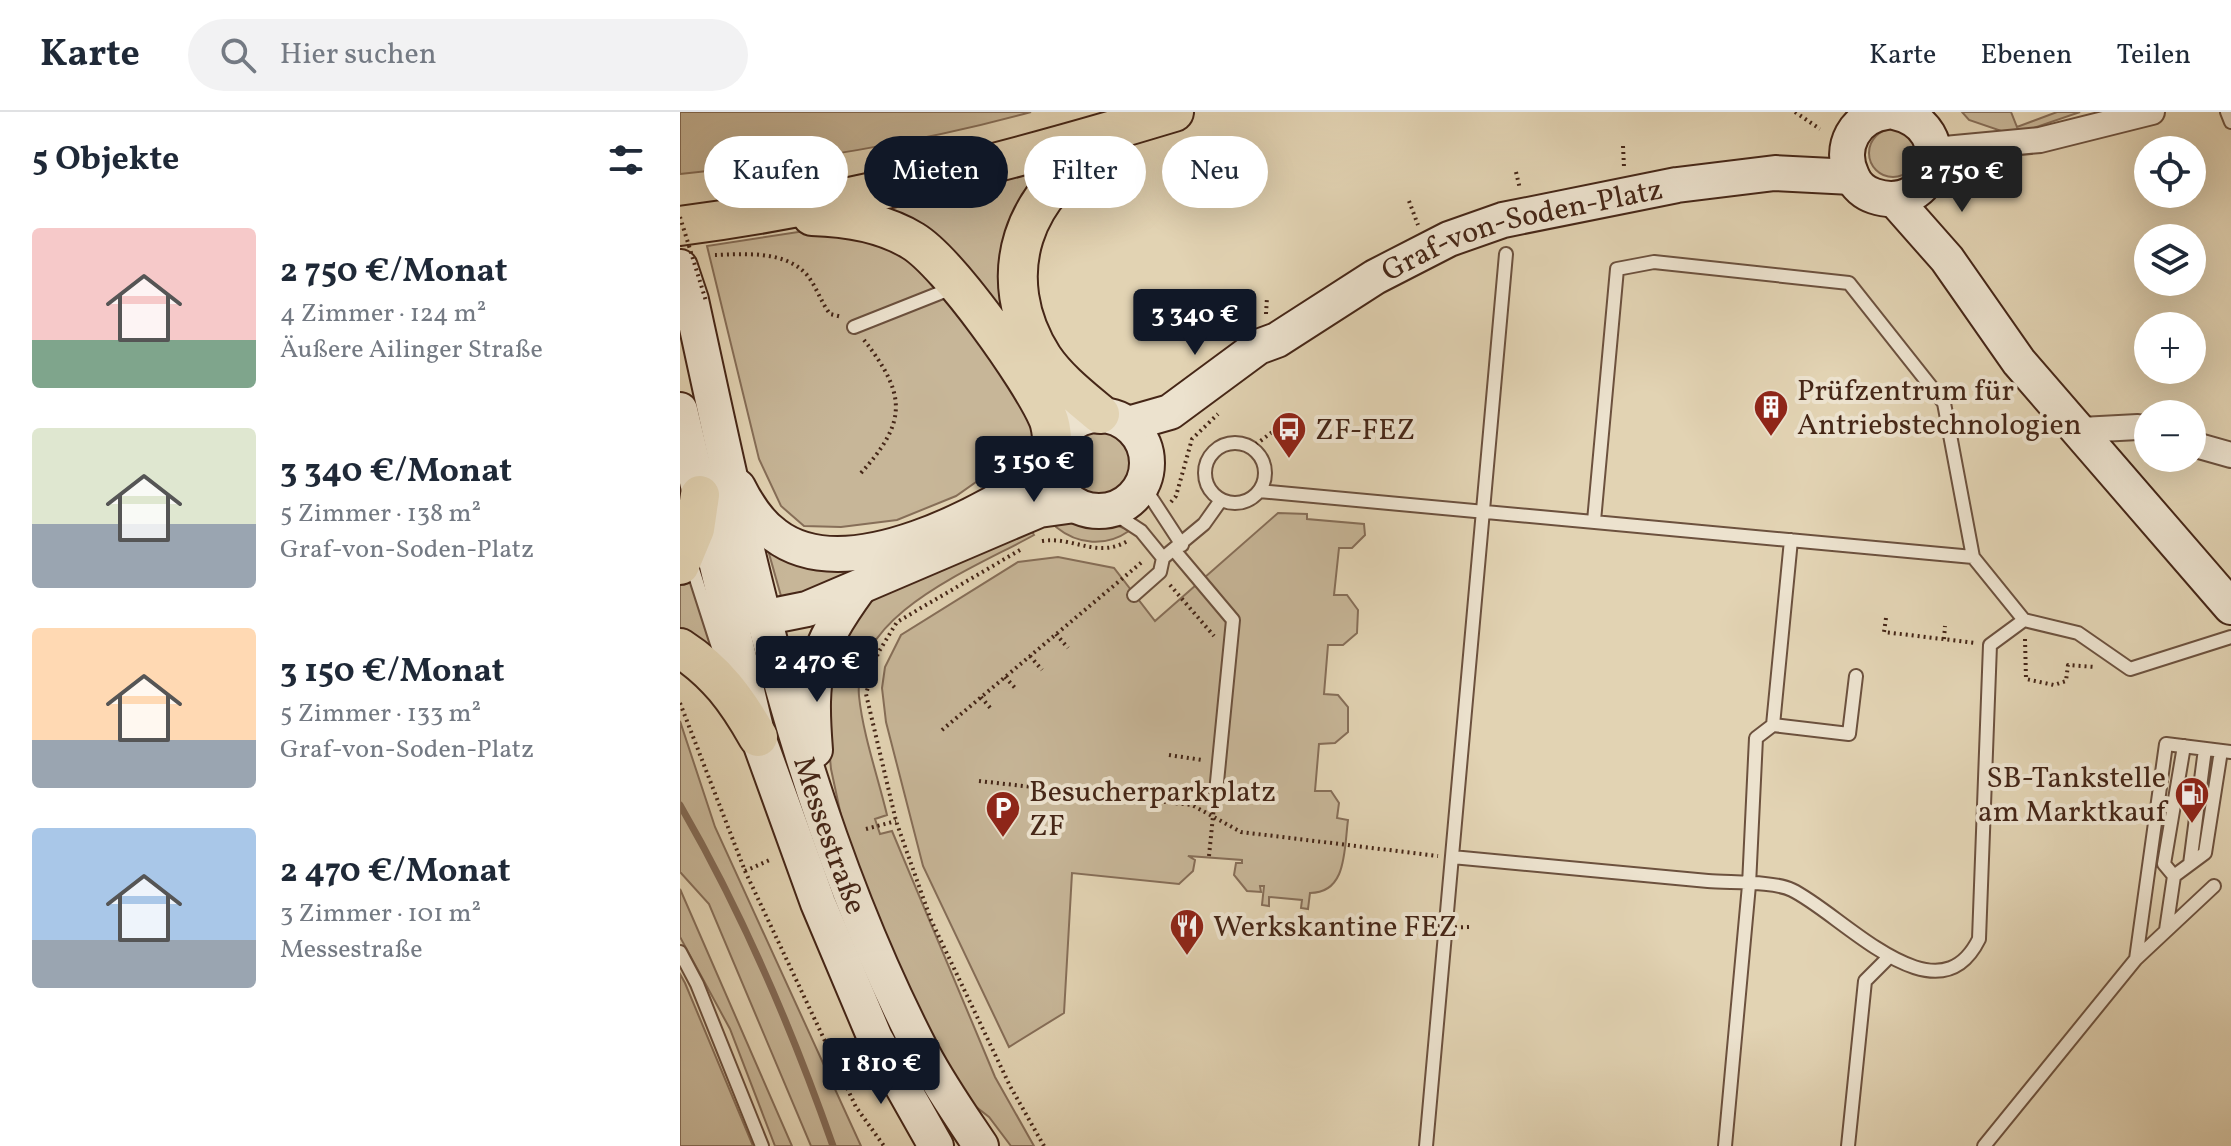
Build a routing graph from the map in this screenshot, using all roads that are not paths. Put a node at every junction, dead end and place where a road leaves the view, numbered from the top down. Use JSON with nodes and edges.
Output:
{"nodes":[{"id":1,"x":1102,"y":112,"type":"edge"},
{"id":2,"x":1174,"y":112,"type":"edge"},
{"id":3,"x":1894,"y":112,"type":"edge"},
{"id":4,"x":2152,"y":112,"type":"edge"},
{"id":5,"x":2227,"y":112,"type":"edge"},
{"id":6,"x":2231,"y":122,"type":"edge"},
{"id":7,"x":1854,"y":133,"type":"edge"},
{"id":8,"x":1930,"y":166,"type":"junction"},
{"id":9,"x":1894,"y":199,"type":"junction"},
{"id":10,"x":680,"y":203,"type":"edge"},
{"id":11,"x":765,"y":215,"type":"junction"},
{"id":12,"x":680,"y":226,"type":"edge"},
{"id":13,"x":1506,"y":254,"type":"dead end"},
{"id":14,"x":1947,"y":259,"type":"junction"},
{"id":15,"x":680,"y":267,"type":"edge"},
{"id":16,"x":959,"y":286,"type":"junction"},
{"id":17,"x":854,"y":327,"type":"road end"},
{"id":18,"x":1272,"y":333,"type":"junction"},
{"id":19,"x":680,"y":410,"type":"edge"},
{"id":20,"x":1114,"y":419,"type":"junction"},
{"id":21,"x":2134,"y":427,"type":"edge"},
{"id":22,"x":2081,"y":430,"type":"junction"},
{"id":23,"x":2206,"y":448,"type":"edge"},
{"id":24,"x":2231,"y":455,"type":"edge"},
{"id":25,"x":1052,"y":457,"type":"junction"},
{"id":26,"x":727,"y":465,"type":"junction"},
{"id":27,"x":1146,"y":467,"type":"junction"},
{"id":28,"x":1259,"y":491,"type":"junction"},
{"id":29,"x":700,"y":495,"type":"junction"},
{"id":30,"x":1221,"y":500,"type":"junction"},
{"id":31,"x":1075,"y":505,"type":"junction"},
{"id":32,"x":1109,"y":510,"type":"junction"},
{"id":33,"x":1483,"y":511,"type":"junction"},
{"id":34,"x":1594,"y":521,"type":"junction"},
{"id":35,"x":1791,"y":540,"type":"junction"},
{"id":36,"x":1173,"y":551,"type":"junction"},
{"id":37,"x":1973,"y":557,"type":"junction"},
{"id":38,"x":684,"y":559,"type":"edge"},
{"id":39,"x":860,"y":586,"type":"junction"},
{"id":40,"x":1134,"y":595,"type":"dead end"},
{"id":41,"x":725,"y":599,"type":"junction"},
{"id":42,"x":2231,"y":607,"type":"edge"},
{"id":43,"x":762,"y":618,"type":"junction"},
{"id":44,"x":2026,"y":621,"type":"junction"},
{"id":45,"x":2231,"y":637,"type":"edge"},
{"id":46,"x":680,"y":648,"type":"edge"},
{"id":47,"x":1856,"y":676,"type":"dead end"},
{"id":48,"x":734,"y":695,"type":"junction"},
{"id":49,"x":1773,"y":725,"type":"junction"},
{"id":50,"x":758,"y":737,"type":"junction"},
{"id":51,"x":2184,"y":746,"type":"junction"},
{"id":52,"x":2205,"y":749,"type":"junction"},
{"id":53,"x":2226,"y":752,"type":"edge"},
{"id":54,"x":1216,"y":792,"type":"road end"},
{"id":55,"x":819,"y":807,"type":"junction"},
{"id":56,"x":1452,"y":857,"type":"junction"},
{"id":57,"x":2190,"y":864,"type":"junction"},
{"id":58,"x":2174,"y":876,"type":"junction"},
{"id":59,"x":1749,"y":885,"type":"junction"},
{"id":60,"x":2214,"y":886,"type":"dead end"},
{"id":61,"x":2166,"y":930,"type":"junction"},
{"id":62,"x":680,"y":952,"type":"edge"},
{"id":63,"x":1890,"y":956,"type":"junction"},
{"id":64,"x":2136,"y":959,"type":"junction"},
{"id":65,"x":762,"y":1146,"type":"edge"},
{"id":66,"x":936,"y":1146,"type":"edge"},
{"id":67,"x":981,"y":1146,"type":"edge"},
{"id":68,"x":1426,"y":1146,"type":"edge"},
{"id":69,"x":1725,"y":1146,"type":"edge"},
{"id":70,"x":1848,"y":1146,"type":"edge"},
{"id":71,"x":1984,"y":1146,"type":"edge"}],
"edges":[{"from":1,"to":10,"type":"main road"},
{"from":2,"to":11,"type":"main road"},
{"from":2,"to":20,"type":"main road"},
{"from":3,"to":8,"type":"street"},
{"from":4,"to":8,"type":"street"},
{"from":5,"to":6,"type":"lane"},
{"from":7,"to":9,"type":"street"},
{"from":7,"to":18,"type":"street","name":"Graf-von-Soden-Platz"},
{"from":8,"to":9,"type":"street"},
{"from":8,"to":14,"type":"street"},
{"from":9,"to":14,"type":"street"},
{"from":11,"to":12,"type":"main road"},
{"from":11,"to":16,"type":"main road"},
{"from":13,"to":33,"type":"lane"},
{"from":14,"to":22,"type":"street"},
{"from":15,"to":26,"type":"street","name":"Messestraße"},
{"from":16,"to":17,"type":"lane"},
{"from":16,"to":25,"type":"main road"},
{"from":18,"to":20,"type":"street","name":"Graf-von-Soden-Platz"},
{"from":18,"to":27,"type":"street","name":"Graf-von-Soden-Platz"},
{"from":19,"to":29,"type":"street","name":"Messestraße"},
{"from":20,"to":25,"type":"street","name":"Graf-von-Soden-Platz"},
{"from":20,"to":27,"type":"street"},
{"from":21,"to":22,"type":"street"},
{"from":22,"to":42,"type":"street"},
{"from":23,"to":24,"type":"street"},
{"from":25,"to":26,"type":"street","name":"Graf-von-Soden-Platz"},
{"from":25,"to":31,"type":"street"},
{"from":26,"to":43,"type":"street","name":"Messestraße"},
{"from":27,"to":32,"type":"street","name":"Graf-von-Soden-Platz"},
{"from":27,"to":36,"type":"lane"},
{"from":28,"to":30,"type":"lane"},
{"from":28,"to":30,"type":"lane"},
{"from":28,"to":33,"type":"lane"},
{"from":29,"to":38,"type":"main road"},
{"from":29,"to":41,"type":"street","name":"Messestraße"},
{"from":30,"to":36,"type":"lane"},
{"from":31,"to":32,"type":"street"},
{"from":31,"to":39,"type":"street"},
{"from":32,"to":36,"type":"lane"},
{"from":33,"to":34,"type":"lane"},
{"from":33,"to":56,"type":"lane"},
{"from":34,"to":35,"type":"lane"},
{"from":34,"to":37,"type":"lane"},
{"from":35,"to":37,"type":"lane"},
{"from":35,"to":49,"type":"lane"},
{"from":36,"to":40,"type":"lane"},
{"from":36,"to":54,"type":"lane"},
{"from":37,"to":44,"type":"lane"},
{"from":38,"to":48,"type":"lane"},
{"from":39,"to":43,"type":"street"},
{"from":39,"to":55,"type":"street"},
{"from":41,"to":43,"type":"street"},
{"from":41,"to":50,"type":"street","name":"Messestraße"},
{"from":43,"to":55,"type":"street","name":"Messestraße"},
{"from":44,"to":45,"type":"lane"},
{"from":44,"to":63,"type":"lane"},
{"from":46,"to":48,"type":"main road"},
{"from":47,"to":49,"type":"lane"},
{"from":48,"to":50,"type":"main road"},
{"from":49,"to":59,"type":"lane"},
{"from":50,"to":66,"type":"street","name":"Messestraße"},
{"from":51,"to":52,"type":"lane"},
{"from":51,"to":58,"type":"lane"},
{"from":51,"to":64,"type":"lane"},
{"from":52,"to":53,"type":"lane"},
{"from":52,"to":57,"type":"lane"},
{"from":53,"to":57,"type":"lane"},
{"from":55,"to":67,"type":"street","name":"Messestraße"},
{"from":56,"to":59,"type":"lane"},
{"from":56,"to":68,"type":"lane"},
{"from":57,"to":58,"type":"lane"},
{"from":58,"to":61,"type":"lane"},
{"from":59,"to":63,"type":"lane"},
{"from":59,"to":69,"type":"lane"},
{"from":60,"to":61,"type":"lane"},
{"from":61,"to":64,"type":"lane"},
{"from":62,"to":65,"type":"lane"},
{"from":63,"to":70,"type":"lane"},
{"from":64,"to":71,"type":"lane"}]}
